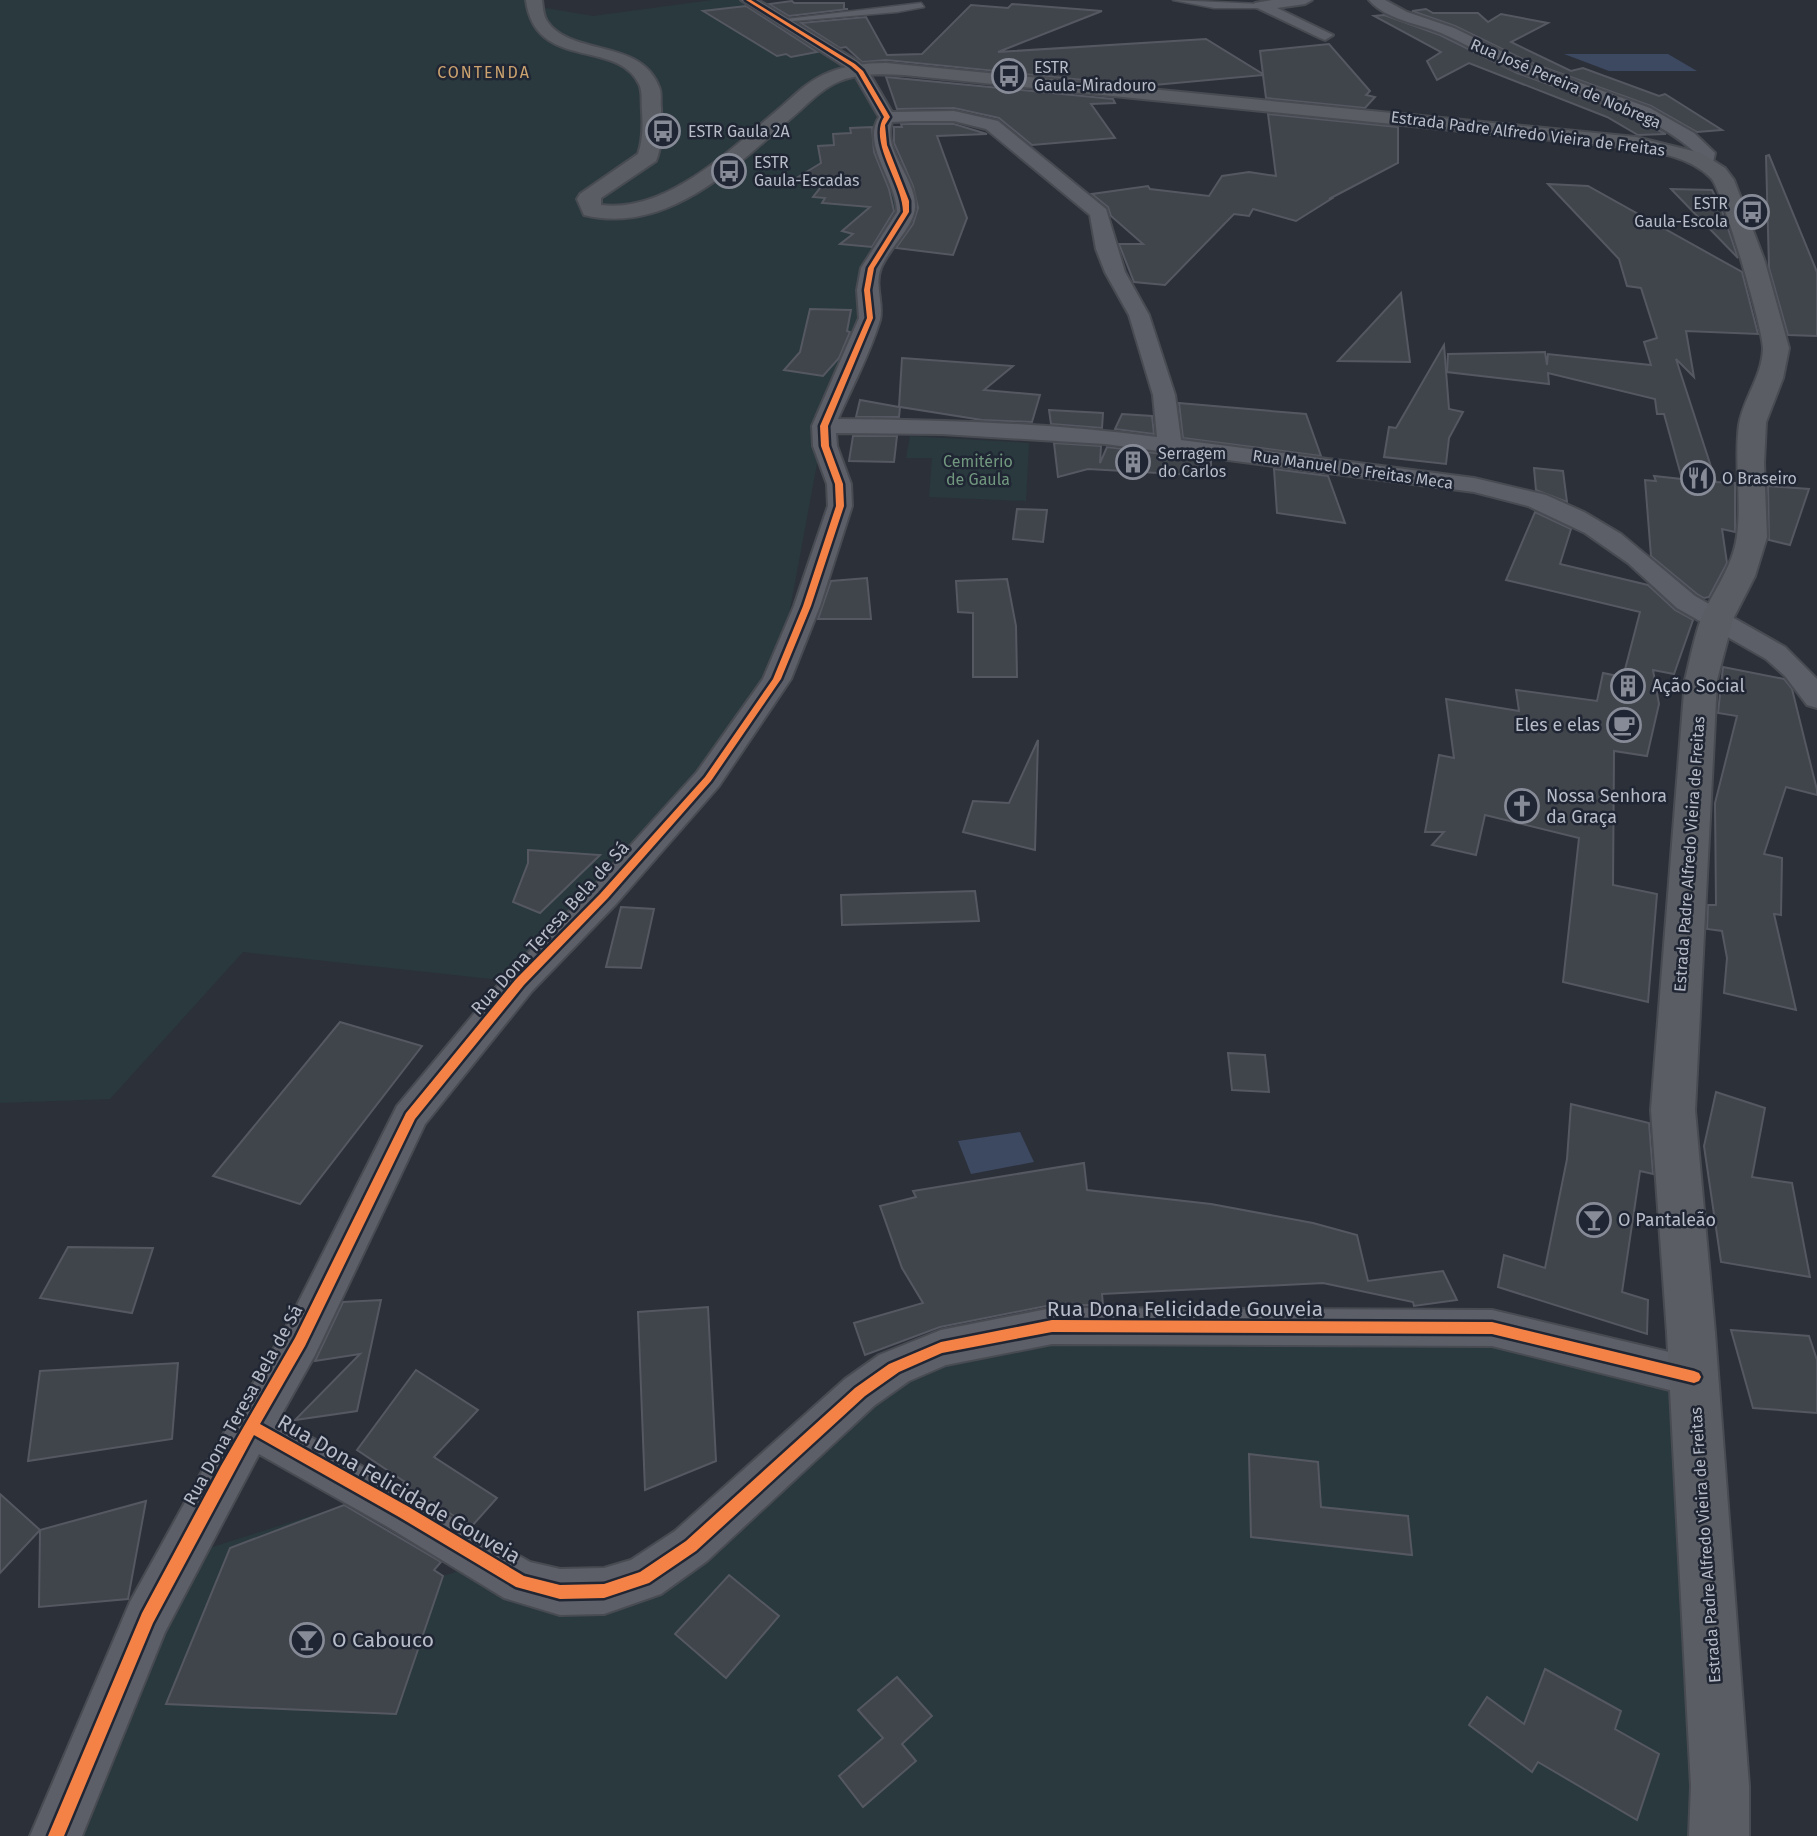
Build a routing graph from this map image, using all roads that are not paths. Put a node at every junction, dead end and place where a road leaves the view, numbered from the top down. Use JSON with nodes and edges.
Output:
{"nodes":[{"id":1,"x":534,"y":0,"type":"edge"},
{"id":2,"x":748,"y":0,"type":"edge"},
{"id":3,"x":1177,"y":0,"type":"edge"},
{"id":4,"x":1305,"y":0,"type":"edge"},
{"id":5,"x":1376,"y":0,"type":"edge"},
{"id":6,"x":921,"y":5,"type":"dead end"},
{"id":7,"x":1259,"y":6,"type":"junction"},
{"id":8,"x":782,"y":20,"type":"junction"},
{"id":9,"x":1325,"y":35,"type":"dead end"},
{"id":10,"x":860,"y":71,"type":"junction"},
{"id":11,"x":887,"y":117,"type":"junction"},
{"id":12,"x":1704,"y":162,"type":"junction"},
{"id":13,"x":824,"y":426,"type":"junction"},
{"id":14,"x":1170,"y":445,"type":"junction"},
{"id":15,"x":1717,"y":619,"type":"junction"},
{"id":16,"x":1817,"y":699,"type":"edge"},
{"id":17,"x":1694,"y":1377,"type":"junction"},
{"id":18,"x":252,"y":1427,"type":"junction"},
{"id":19,"x":56,"y":1836,"type":"edge"},
{"id":20,"x":1719,"y":1836,"type":"edge"}],
"edges":[{"from":1,"to":10,"type":"main road","name":"Estrada Padre Alfredo Vieira de Freitas"},
{"from":2,"to":8,"type":"street"},
{"from":3,"to":7,"type":"lane"},
{"from":4,"to":7,"type":"street"},
{"from":5,"to":12,"type":"street","name":"Rua José Pereira de Nobrega"},
{"from":6,"to":8,"type":"lane"},
{"from":7,"to":9,"type":"street"},
{"from":8,"to":10,"type":"street"},
{"from":10,"to":11,"type":"street"},
{"from":10,"to":12,"type":"main road","name":"Estrada Padre Alfredo Vieira de Freitas"},
{"from":11,"to":13,"type":"street"},
{"from":11,"to":14,"type":"street"},
{"from":12,"to":15,"type":"main road","name":"Estrada Padre Alfredo Vieira de Freitas"},
{"from":13,"to":14,"type":"street","name":"Rua Manuel De Freitas Meca"},
{"from":13,"to":18,"type":"street","name":"Rua Dona Teresa Bela de Sá"},
{"from":14,"to":15,"type":"street","name":"Rua Manuel De Freitas Meca"},
{"from":15,"to":16,"type":"street","name":"Rua Manuel De Freitas Meca"},
{"from":15,"to":17,"type":"main road","name":"Estrada Padre Alfredo Vieira de Freitas"},
{"from":17,"to":18,"type":"street","name":"Rua Dona Felicidade Gouveia"},
{"from":17,"to":20,"type":"main road","name":"Estrada Padre Alfredo Vieira de Freitas"},
{"from":18,"to":19,"type":"street","name":"Rua Dona Teresa Bela de Sá"}]}
